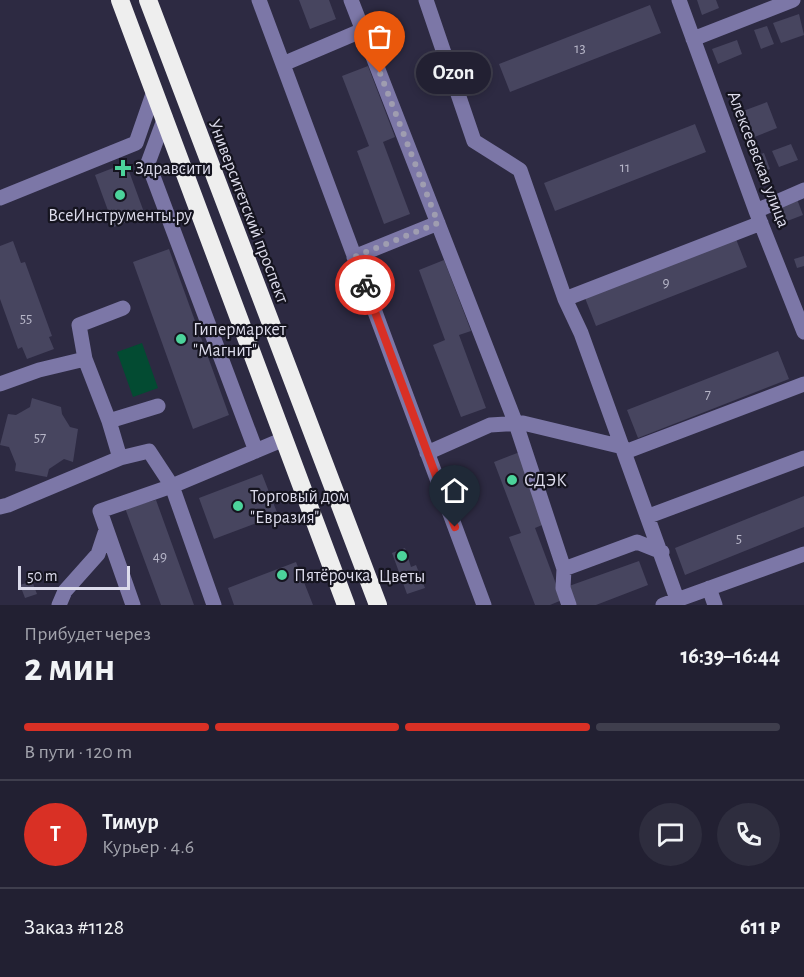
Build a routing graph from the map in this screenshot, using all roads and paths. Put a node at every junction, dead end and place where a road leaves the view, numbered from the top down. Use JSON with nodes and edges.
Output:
{"nodes":[{"id":1,"x":120,"y":0,"type":"edge"},
{"id":2,"x":148,"y":0,"type":"edge"},
{"id":3,"x":259,"y":0,"type":"edge"},
{"id":4,"x":351,"y":0,"type":"edge"},
{"id":5,"x":426,"y":0,"type":"edge"},
{"id":6,"x":678,"y":0,"type":"edge"},
{"id":7,"x":793,"y":0,"type":"edge"},
{"id":8,"x":363,"y":30,"type":"junction"},
{"id":9,"x":693,"y":39,"type":"junction"},
{"id":10,"x":283,"y":64,"type":"junction"},
{"id":11,"x":154,"y":91,"type":"junction"},
{"id":12,"x":165,"y":117,"type":"junction"},
{"id":13,"x":136,"y":143,"type":"junction"},
{"id":14,"x":152,"y":152,"type":"junction"},
{"id":15,"x":804,"y":190,"type":"edge"},
{"id":16,"x":0,"y":198,"type":"edge"},
{"id":17,"x":759,"y":217,"type":"junction"},
{"id":18,"x":438,"y":223,"type":"junction"},
{"id":19,"x":354,"y":257,"type":"junction"},
{"id":20,"x":566,"y":299,"type":"junction"},
{"id":21,"x":123,"y":308,"type":"dead end"},
{"id":22,"x":804,"y":332,"type":"edge"},
{"id":23,"x":85,"y":359,"type":"junction"},
{"id":24,"x":0,"y":384,"type":"edge"},
{"id":25,"x":804,"y":384,"type":"edge"},
{"id":26,"x":158,"y":406,"type":"dead end"},
{"id":27,"x":109,"y":422,"type":"junction"},
{"id":28,"x":516,"y":423,"type":"junction"},
{"id":29,"x":284,"y":439,"type":"junction"},
{"id":30,"x":624,"y":450,"type":"junction"},
{"id":31,"x":256,"y":451,"type":"junction"},
{"id":32,"x":427,"y":453,"type":"junction"},
{"id":33,"x":120,"y":458,"type":"junction"},
{"id":34,"x":804,"y":458,"type":"edge"},
{"id":35,"x":172,"y":486,"type":"junction"},
{"id":36,"x":0,"y":507,"type":"edge"},
{"id":37,"x":649,"y":516,"type":"junction"},
{"id":38,"x":106,"y":530,"type":"junction"},
{"id":39,"x":662,"y":552,"type":"junction"},
{"id":40,"x":804,"y":554,"type":"edge"},
{"id":41,"x":564,"y":569,"type":"junction"},
{"id":42,"x":709,"y":588,"type":"junction"},
{"id":43,"x":677,"y":599,"type":"junction"},
{"id":44,"x":59,"y":605,"type":"edge"},
{"id":45,"x":133,"y":605,"type":"edge"},
{"id":46,"x":214,"y":605,"type":"edge"},
{"id":47,"x":346,"y":605,"type":"edge"},
{"id":48,"x":378,"y":605,"type":"edge"},
{"id":49,"x":484,"y":605,"type":"edge"},
{"id":50,"x":569,"y":605,"type":"edge"},
{"id":51,"x":663,"y":605,"type":"edge"},
{"id":52,"x":715,"y":605,"type":"edge"}],
"edges":[{"from":1,"to":11,"type":"highway"},
{"from":2,"to":48,"type":"highway","name":"Университетский проспект"},
{"from":3,"to":10,"type":"street"},
{"from":4,"to":8,"type":"street"},
{"from":5,"to":20,"type":"street"},
{"from":6,"to":9,"type":"street","name":"Алексеевская улица"},
{"from":7,"to":9,"type":"street"},
{"from":8,"to":10,"type":"street"},
{"from":8,"to":18,"type":"street"},
{"from":9,"to":17,"type":"street","name":"Алексеевская улица"},
{"from":10,"to":19,"type":"street"},
{"from":11,"to":12,"type":"highway"},
{"from":11,"to":13,"type":"street"},
{"from":12,"to":14,"type":"street"},
{"from":12,"to":29,"type":"highway"},
{"from":13,"to":14,"type":"street"},
{"from":13,"to":16,"type":"street"},
{"from":14,"to":31,"type":"street"},
{"from":15,"to":17,"type":"street"},
{"from":17,"to":20,"type":"street"},
{"from":17,"to":22,"type":"street","name":"Алексеевская улица"},
{"from":18,"to":19,"type":"street"},
{"from":18,"to":28,"type":"street"},
{"from":19,"to":32,"type":"street"},
{"from":20,"to":30,"type":"street"},
{"from":21,"to":23,"type":"street"},
{"from":23,"to":24,"type":"street"},
{"from":23,"to":27,"type":"street"},
{"from":25,"to":30,"type":"street"},
{"from":26,"to":27,"type":"street"},
{"from":27,"to":33,"type":"street"},
{"from":28,"to":30,"type":"street"},
{"from":28,"to":32,"type":"street"},
{"from":28,"to":41,"type":"street"},
{"from":29,"to":31,"type":"street"},
{"from":29,"to":47,"type":"highway"},
{"from":30,"to":37,"type":"street"},
{"from":31,"to":35,"type":"street"},
{"from":32,"to":49,"type":"street"},
{"from":33,"to":35,"type":"street"},
{"from":33,"to":36,"type":"street"},
{"from":34,"to":37,"type":"street"},
{"from":35,"to":38,"type":"street"},
{"from":35,"to":46,"type":"street"},
{"from":37,"to":39,"type":"street"},
{"from":38,"to":44,"type":"street"},
{"from":38,"to":45,"type":"street"},
{"from":39,"to":41,"type":"street"},
{"from":39,"to":43,"type":"street"},
{"from":40,"to":42,"type":"street"},
{"from":41,"to":50,"type":"street"},
{"from":42,"to":43,"type":"street"},
{"from":42,"to":52,"type":"street"},
{"from":43,"to":51,"type":"street"}]}
